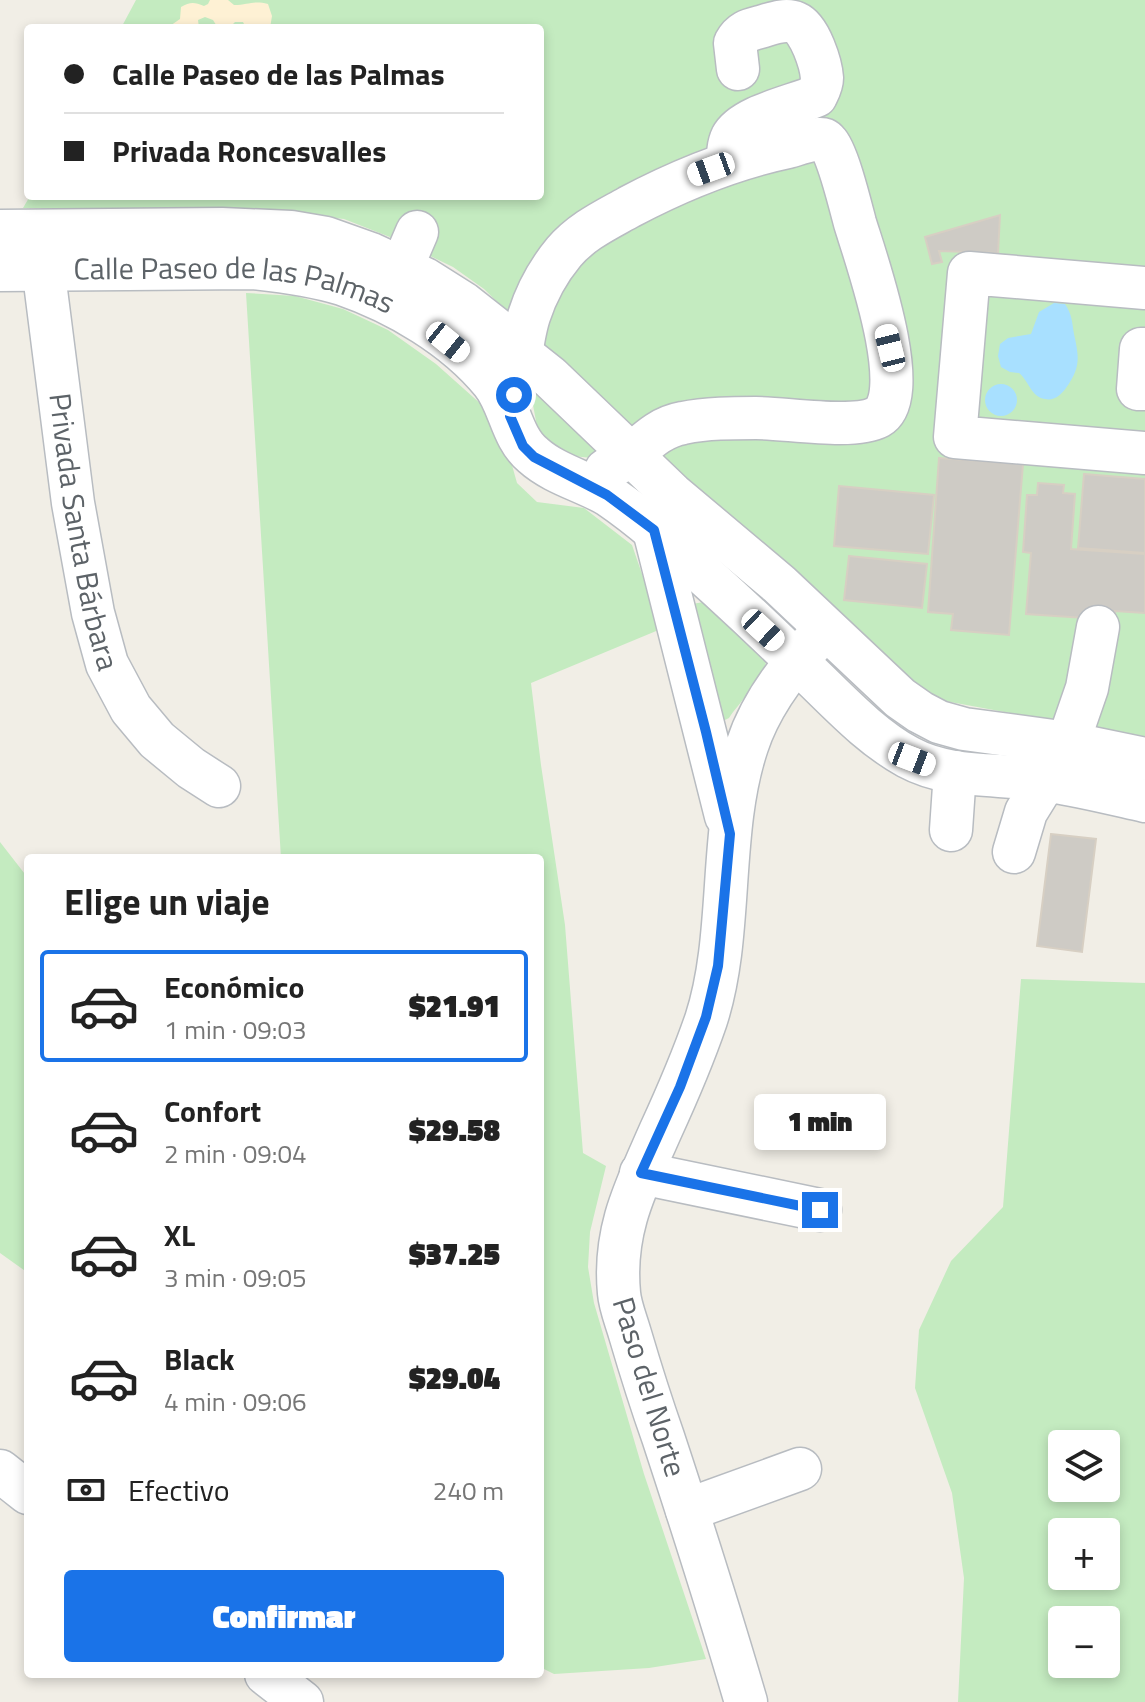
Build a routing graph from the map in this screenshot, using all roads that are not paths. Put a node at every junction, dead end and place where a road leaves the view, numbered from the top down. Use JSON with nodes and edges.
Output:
{"nodes":[{"id":1,"x":738,"y":69,"type":"dead end"},
{"id":2,"x":712,"y":168,"type":"junction"},
{"id":3,"x":27,"y":244,"type":"edge"},
{"id":4,"x":0,"y":270,"type":"edge"},
{"id":5,"x":1145,"y":288,"type":"edge"},
{"id":6,"x":1145,"y":349,"type":"edge"},
{"id":7,"x":521,"y":354,"type":"junction"},
{"id":8,"x":1145,"y":389,"type":"edge"},
{"id":9,"x":510,"y":416,"type":"junction"},
{"id":10,"x":1145,"y":453,"type":"edge"},
{"id":11,"x":631,"y":455,"type":"junction"},
{"id":12,"x":578,"y":481,"type":"junction"},
{"id":13,"x":654,"y":530,"type":"junction"},
{"id":14,"x":826,"y":627,"type":"junction"},
{"id":15,"x":1098,"y":627,"type":"dead end"},
{"id":16,"x":796,"y":660,"type":"junction"},
{"id":17,"x":1068,"y":743,"type":"junction"},
{"id":18,"x":1145,"y":759,"type":"edge"},
{"id":19,"x":955,"y":772,"type":"junction"},
{"id":20,"x":1050,"y":780,"type":"junction"},
{"id":21,"x":219,"y":786,"type":"dead end"},
{"id":22,"x":1145,"y":801,"type":"edge"},
{"id":23,"x":951,"y":830,"type":"dead end"},
{"id":24,"x":730,"y":834,"type":"junction"},
{"id":25,"x":1014,"y":852,"type":"dead end"},
{"id":26,"x":641,"y":1173,"type":"junction"},
{"id":27,"x":820,"y":1210,"type":"dead end"},
{"id":28,"x":800,"y":1469,"type":"dead end"},
{"id":29,"x":0,"y":1471,"type":"edge"},
{"id":30,"x":24,"y":1490,"type":"edge"},
{"id":31,"x":687,"y":1510,"type":"junction"},
{"id":32,"x":271,"y":1678,"type":"edge"},
{"id":33,"x":302,"y":1702,"type":"edge"},
{"id":34,"x":746,"y":1702,"type":"edge"}],
"edges":[{"from":1,"to":2,"type":"street"},
{"from":2,"to":7,"type":"street"},
{"from":2,"to":11,"type":"street"},
{"from":3,"to":4,"type":"street","name":"Calle Paseo de las Palmas"},
{"from":3,"to":7,"type":"street","name":"Calle Paseo de las Palmas"},
{"from":3,"to":9,"type":"street","name":"Calle Paseo de las Palmas"},
{"from":3,"to":21,"type":"street","name":"Privada Santa Bárbara"},
{"from":5,"to":10,"type":"street"},
{"from":6,"to":8,"type":"street"},
{"from":7,"to":9,"type":"street"},
{"from":7,"to":11,"type":"street","name":"Calle Paseo de las Palmas"},
{"from":9,"to":12,"type":"street","name":"Calle Paseo de las Palmas"},
{"from":11,"to":12,"type":"street"},
{"from":11,"to":14,"type":"street","name":"Calle Paseo de las Palmas"},
{"from":12,"to":13,"type":"street","name":"Calle Paseo de las Palmas"},
{"from":13,"to":16,"type":"street","name":"Calle Paseo de las Palmas"},
{"from":13,"to":24,"type":"street"},
{"from":14,"to":16,"type":"street","name":"Paso del Norte"},
{"from":14,"to":17,"type":"street","name":"Calle Paseo de las Palmas"},
{"from":15,"to":17,"type":"street"},
{"from":16,"to":19,"type":"street","name":"Calle Paseo de las Palmas"},
{"from":16,"to":24,"type":"street","name":"Paso del Norte"},
{"from":17,"to":18,"type":"street","name":"Calle Paseo de las Palmas"},
{"from":17,"to":20,"type":"street"},
{"from":19,"to":20,"type":"street","name":"Calle Paseo de las Palmas"},
{"from":19,"to":23,"type":"street"},
{"from":20,"to":22,"type":"street","name":"Calle Paseo de las Palmas"},
{"from":20,"to":25,"type":"street"},
{"from":24,"to":26,"type":"street","name":"Paso del Norte"},
{"from":26,"to":27,"type":"street"},
{"from":26,"to":31,"type":"street","name":"Paso del Norte"},
{"from":28,"to":31,"type":"street"},
{"from":29,"to":30,"type":"street"},
{"from":31,"to":34,"type":"street","name":"Paso del Norte"},
{"from":32,"to":33,"type":"street"}]}
